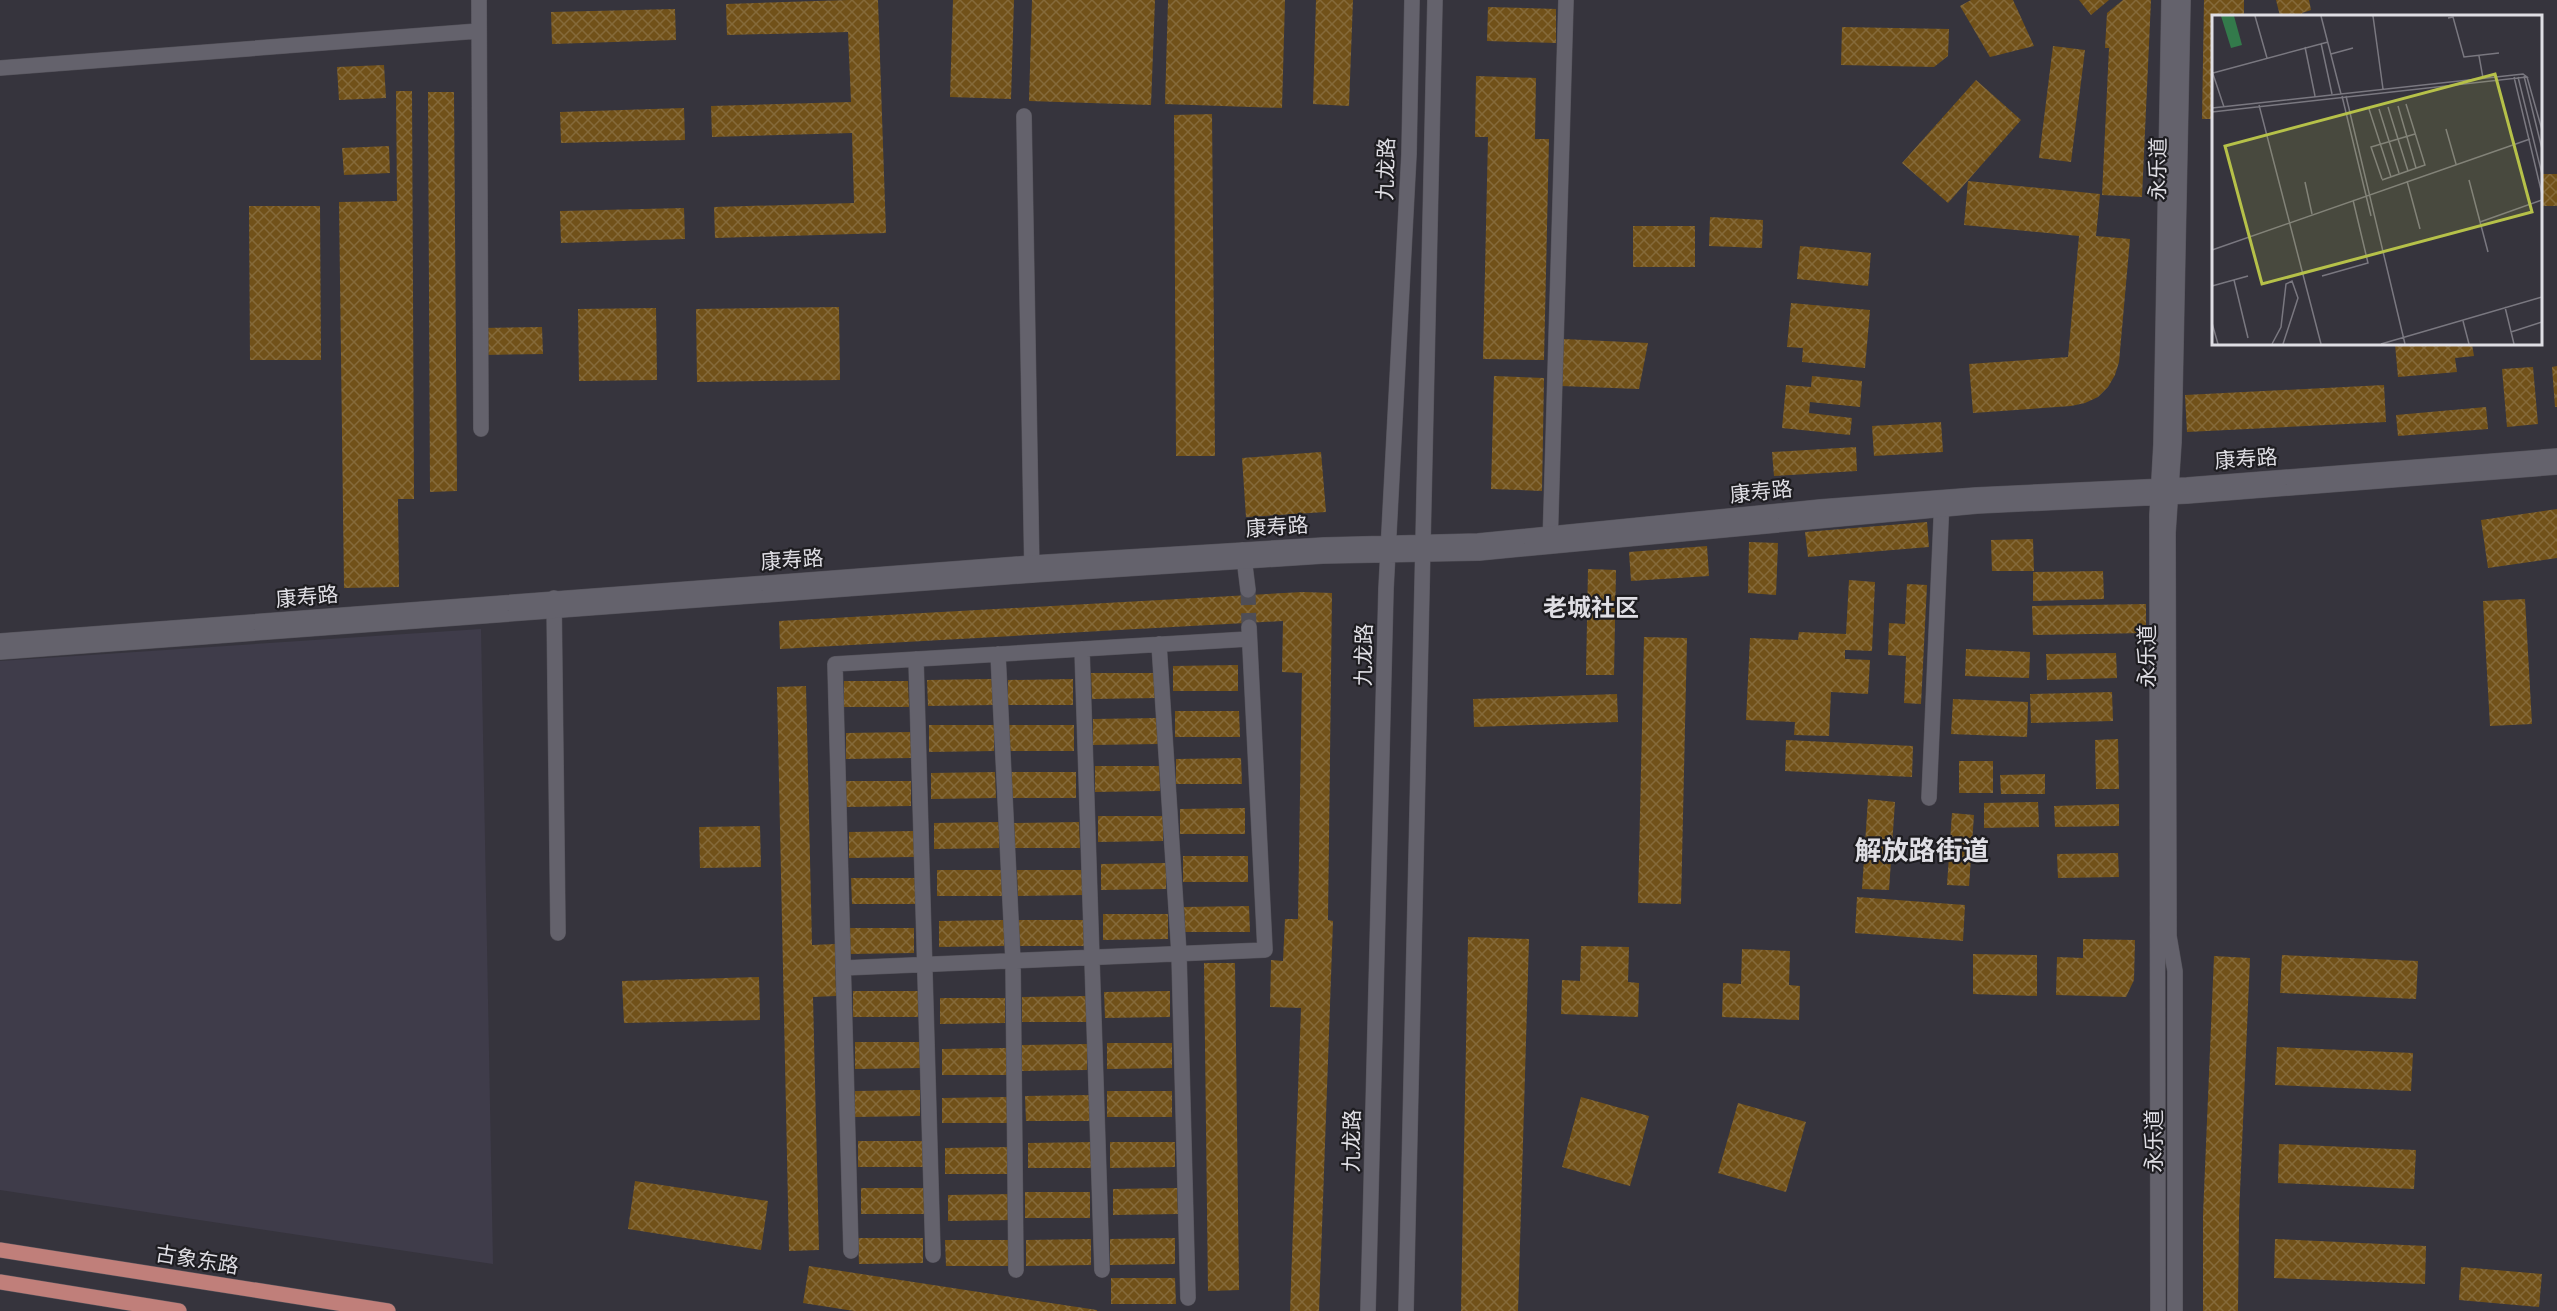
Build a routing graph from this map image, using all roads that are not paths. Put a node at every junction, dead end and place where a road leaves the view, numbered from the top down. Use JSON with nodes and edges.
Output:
{"nodes":[{"id":1,"x":478,"y":0,"type":"edge"},
{"id":2,"x":1412,"y":0,"type":"edge"},
{"id":3,"x":1435,"y":0,"type":"edge"},
{"id":4,"x":1566,"y":0,"type":"edge"},
{"id":5,"x":2169,"y":0,"type":"edge"},
{"id":6,"x":2183,"y":0,"type":"edge"},
{"id":7,"x":478,"y":31,"type":"junction"},
{"id":8,"x":0,"y":68,"type":"edge"},
{"id":9,"x":1024,"y":116,"type":"dead end"},
{"id":10,"x":481,"y":429,"type":"dead end"},
{"id":11,"x":2557,"y":456,"type":"edge"},
{"id":12,"x":2557,"y":467,"type":"edge"},
{"id":13,"x":2165,"y":491,"type":"junction"},
{"id":14,"x":1942,"y":503,"type":"junction"},
{"id":15,"x":1550,"y":540,"type":"junction"},
{"id":16,"x":1422,"y":548,"type":"junction"},
{"id":17,"x":1388,"y":549,"type":"junction"},
{"id":18,"x":1244,"y":556,"type":"junction"},
{"id":19,"x":1032,"y":569,"type":"junction"},
{"id":20,"x":1248,"y":590,"type":"tunnel mouth"},
{"id":21,"x":554,"y":604,"type":"junction"},
{"id":22,"x":0,"y":641,"type":"edge"},
{"id":23,"x":1160,"y":644,"type":"junction"},
{"id":24,"x":1082,"y":649,"type":"junction"},
{"id":25,"x":0,"y":652,"type":"edge"},
{"id":26,"x":998,"y":654,"type":"junction"},
{"id":27,"x":916,"y":659,"type":"junction"},
{"id":28,"x":1929,"y":798,"type":"dead end"},
{"id":29,"x":558,"y":933,"type":"dead end"},
{"id":30,"x":1179,"y":954,"type":"junction"},
{"id":31,"x":1092,"y":958,"type":"junction"},
{"id":32,"x":1013,"y":961,"type":"junction"},
{"id":33,"x":925,"y":965,"type":"junction"},
{"id":34,"x":843,"y":968,"type":"junction"},
{"id":35,"x":0,"y":1250,"type":"edge"},
{"id":36,"x":851,"y":1251,"type":"dead end"},
{"id":37,"x":933,"y":1255,"type":"dead end"},
{"id":38,"x":1016,"y":1270,"type":"dead end"},
{"id":39,"x":1102,"y":1270,"type":"dead end"},
{"id":40,"x":0,"y":1282,"type":"edge"},
{"id":41,"x":1188,"y":1298,"type":"dead end"},
{"id":42,"x":110,"y":1305,"type":"edge"},
{"id":43,"x":179,"y":1311,"type":"edge"},
{"id":44,"x":388,"y":1311,"type":"edge"},
{"id":45,"x":1368,"y":1311,"type":"edge"},
{"id":46,"x":1406,"y":1311,"type":"edge"},
{"id":47,"x":2158,"y":1311,"type":"edge"},
{"id":48,"x":2175,"y":1311,"type":"edge"}],
"edges":[{"from":1,"to":7,"type":"street"},
{"from":2,"to":17,"type":"street","name":"九龙路"},
{"from":3,"to":16,"type":"street"},
{"from":4,"to":15,"type":"street"},
{"from":5,"to":13,"type":"street","name":"永乐道"},
{"from":6,"to":13,"type":"street","name":"永乐道"},
{"from":7,"to":8,"type":"street"},
{"from":7,"to":10,"type":"street"},
{"from":9,"to":19,"type":"street"},
{"from":11,"to":13,"type":"street","name":"康寿路"},
{"from":12,"to":13,"type":"street","name":"康寿路"},
{"from":13,"to":14,"type":"street","name":"康寿路"},
{"from":13,"to":47,"type":"street","name":"永乐道"},
{"from":13,"to":48,"type":"street","name":"永乐道"},
{"from":14,"to":15,"type":"street","name":"康寿路"},
{"from":14,"to":28,"type":"street"},
{"from":15,"to":16,"type":"street","name":"康寿路"},
{"from":16,"to":17,"type":"street","name":"康寿路"},
{"from":16,"to":46,"type":"street"},
{"from":17,"to":18,"type":"street","name":"康寿路"},
{"from":17,"to":45,"type":"street","name":"九龙路"},
{"from":18,"to":19,"type":"street","name":"康寿路"},
{"from":18,"to":20,"type":"street"},
{"from":19,"to":21,"type":"street","name":"康寿路"},
{"from":21,"to":22,"type":"street","name":"康寿路"},
{"from":21,"to":25,"type":"street","name":"康寿路"},
{"from":21,"to":29,"type":"street"},
{"from":23,"to":24,"type":"street"},
{"from":23,"to":30,"type":"street"},
{"from":23,"to":30,"type":"street"},
{"from":24,"to":26,"type":"street"},
{"from":24,"to":31,"type":"street"},
{"from":26,"to":27,"type":"street"},
{"from":26,"to":32,"type":"street"},
{"from":27,"to":33,"type":"street"},
{"from":27,"to":34,"type":"street"},
{"from":30,"to":31,"type":"street"},
{"from":30,"to":41,"type":"street"},
{"from":31,"to":32,"type":"street"},
{"from":31,"to":39,"type":"street"},
{"from":32,"to":33,"type":"street"},
{"from":32,"to":38,"type":"street"},
{"from":33,"to":34,"type":"street"},
{"from":33,"to":37,"type":"street"},
{"from":34,"to":36,"type":"street"},
{"from":35,"to":44,"type":"main road","name":"古象东路"},
{"from":40,"to":42,"type":"main road"},
{"from":42,"to":43,"type":"main road"}]}
